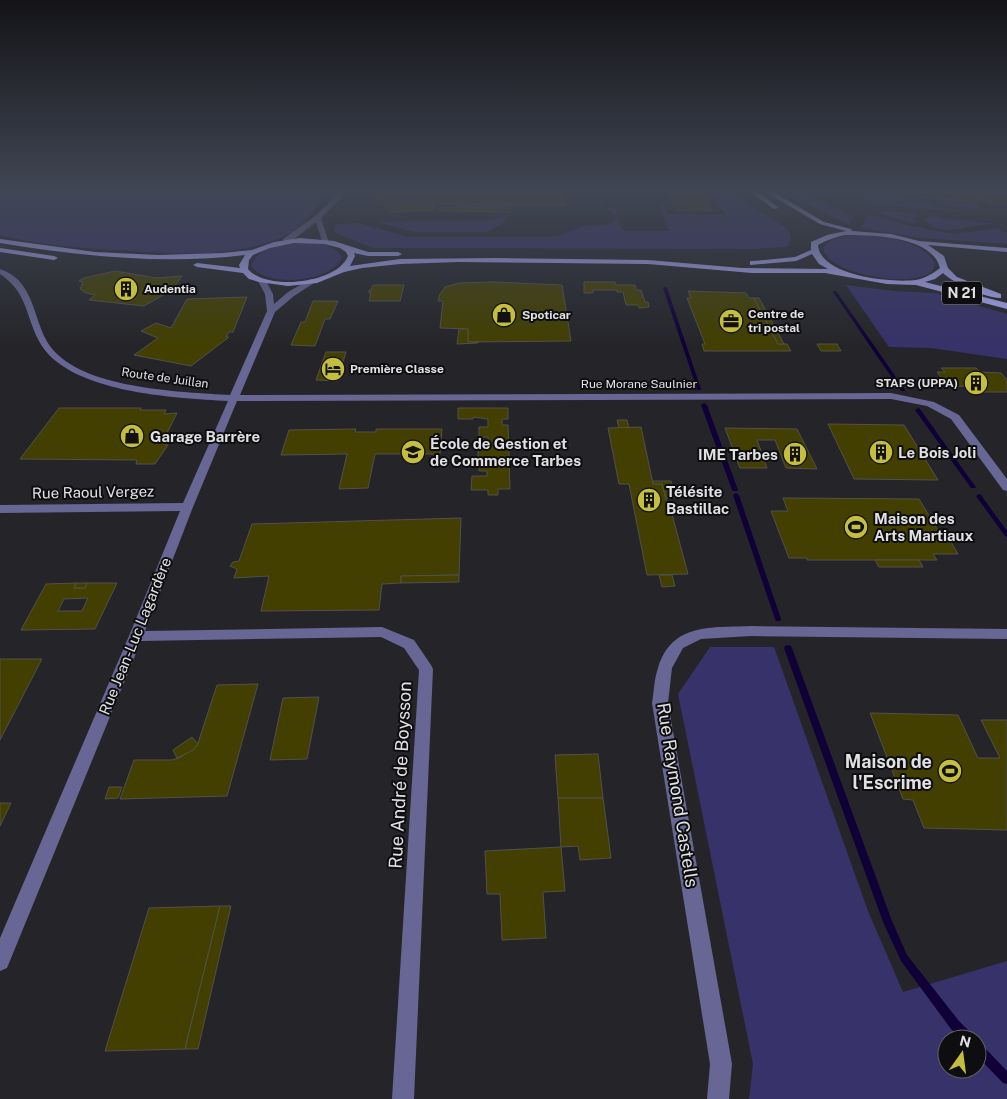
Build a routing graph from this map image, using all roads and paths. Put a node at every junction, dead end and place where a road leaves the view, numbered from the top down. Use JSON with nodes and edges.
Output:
{"nodes":[{"id":1,"x":15,"y":243,"type":"edge"},
{"id":2,"x":279,"y":243,"type":"edge"},
{"id":3,"x":332,"y":243,"type":"edge"},
{"id":4,"x":815,"y":243,"type":"edge"},
{"id":5,"x":917,"y":243,"type":"edge"},
{"id":6,"x":933,"y":243,"type":"edge"},
{"id":7,"x":978,"y":248,"type":"junction"},
{"id":8,"x":347,"y":249,"type":"junction"},
{"id":9,"x":0,"y":250,"type":"edge"},
{"id":10,"x":1007,"y":250,"type":"edge"},
{"id":11,"x":814,"y":251,"type":"junction"},
{"id":12,"x":253,"y":252,"type":"junction"},
{"id":13,"x":958,"y":253,"type":"dead end"},
{"id":14,"x":949,"y":255,"type":"dead end"},
{"id":15,"x":940,"y":257,"type":"junction"},
{"id":16,"x":944,"y":268,"type":"junction"},
{"id":17,"x":343,"y":270,"type":"junction"},
{"id":18,"x":0,"y":271,"type":"edge"},
{"id":19,"x":245,"y":271,"type":"junction"},
{"id":20,"x":854,"y":277,"type":"junction"},
{"id":21,"x":262,"y":280,"type":"junction"},
{"id":22,"x":311,"y":281,"type":"junction"},
{"id":23,"x":917,"y":282,"type":"junction"},
{"id":24,"x":1007,"y":299,"type":"edge"},
{"id":25,"x":1007,"y":306,"type":"edge"},
{"id":26,"x":271,"y":311,"type":"junction"},
{"id":27,"x":233,"y":398,"type":"junction"},
{"id":28,"x":1007,"y":487,"type":"edge"},
{"id":29,"x":187,"y":507,"type":"junction"},
{"id":30,"x":0,"y":509,"type":"edge"},
{"id":31,"x":1007,"y":634,"type":"edge"},
{"id":32,"x":136,"y":636,"type":"junction"},
{"id":33,"x":0,"y":961,"type":"edge"},
{"id":34,"x":403,"y":1099,"type":"edge"},
{"id":35,"x":718,"y":1099,"type":"edge"}],
"edges":[{"from":1,"to":12,"type":"main road"},
{"from":2,"to":12,"type":"main road"},
{"from":3,"to":8,"type":"main road"},
{"from":4,"to":11,"type":"main road"},
{"from":5,"to":15,"type":"main road"},
{"from":6,"to":7,"type":"main road"},
{"from":7,"to":10,"type":"main road"},
{"from":7,"to":13,"type":"main road"},
{"from":8,"to":11,"type":"main road"},
{"from":8,"to":17,"type":"main road"},
{"from":9,"to":19,"type":"main road"},
{"from":11,"to":20,"type":"main road"},
{"from":12,"to":19,"type":"main road"},
{"from":14,"to":15,"type":"main road"},
{"from":15,"to":16,"type":"main road"},
{"from":16,"to":23,"type":"main road"},
{"from":16,"to":24,"type":"main road","number":"N 21"},
{"from":17,"to":20,"type":"main road"},
{"from":17,"to":22,"type":"main road"},
{"from":18,"to":27,"type":"street","name":"Route de Juillan"},
{"from":19,"to":21,"type":"main road"},
{"from":20,"to":23,"type":"main road"},
{"from":21,"to":22,"type":"main road"},
{"from":21,"to":26,"type":"street"},
{"from":22,"to":26,"type":"street","name":"Rue Jean-Luc Lagardère"},
{"from":23,"to":25,"type":"main road","number":"N 21"},
{"from":26,"to":27,"type":"street","name":"Rue Jean-Luc Lagardère"},
{"from":27,"to":28,"type":"street","name":"Rue Morane Saulnier"},
{"from":27,"to":29,"type":"street","name":"Rue Jean-Luc Lagardère"},
{"from":29,"to":30,"type":"street","name":"Rue Raoul Vergez"},
{"from":29,"to":32,"type":"street","name":"Rue Jean-Luc Lagardère"},
{"from":31,"to":35,"type":"street","name":"Rue Raymond Castells"},
{"from":32,"to":33,"type":"street","name":"Rue Jean-Luc Lagardère"},
{"from":32,"to":34,"type":"street","name":"Rue André de Boysson"}]}
